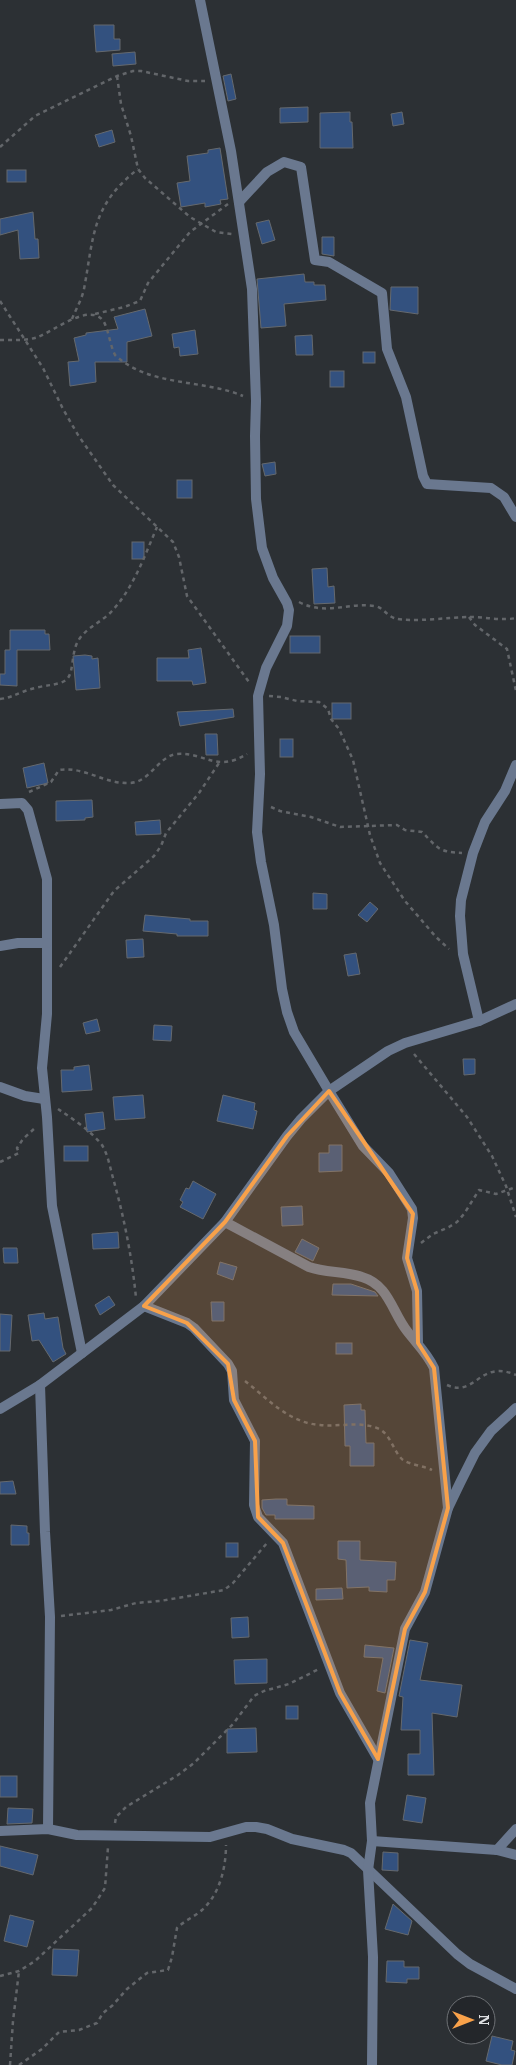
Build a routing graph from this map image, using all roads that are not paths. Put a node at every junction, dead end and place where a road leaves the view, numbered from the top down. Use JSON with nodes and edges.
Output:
{"nodes":[{"id":1,"x":200,"y":0,"type":"edge"},
{"id":2,"x":238,"y":198,"type":"junction"},
{"id":3,"x":516,"y":517,"type":"edge"},
{"id":4,"x":516,"y":765,"type":"edge"},
{"id":5,"x":2,"y":803,"type":"edge"},
{"id":6,"x":47,"y":943,"type":"junction"},
{"id":7,"x":0,"y":946,"type":"edge"},
{"id":8,"x":516,"y":1004,"type":"edge"},
{"id":9,"x":479,"y":1021,"type":"junction"},
{"id":10,"x":0,"y":1087,"type":"edge"},
{"id":11,"x":329,"y":1091,"type":"junction"},
{"id":12,"x":44,"y":1099,"type":"junction"},
{"id":13,"x":225,"y":1222,"type":"junction"},
{"id":14,"x":140,"y":1309,"type":"junction"},
{"id":15,"x":418,"y":1343,"type":"junction"},
{"id":16,"x":82,"y":1354,"type":"junction"},
{"id":17,"x":40,"y":1385,"type":"junction"},
{"id":18,"x":0,"y":1408,"type":"edge"},
{"id":19,"x":516,"y":1408,"type":"edge"},
{"id":20,"x":448,"y":1508,"type":"junction"},
{"id":21,"x":378,"y":1759,"type":"junction"},
{"id":22,"x":48,"y":1829,"type":"junction"},
{"id":23,"x":516,"y":1829,"type":"edge"},
{"id":24,"x":0,"y":1831,"type":"edge"},
{"id":25,"x":372,"y":1841,"type":"junction"},
{"id":26,"x":497,"y":1850,"type":"junction"},
{"id":27,"x":516,"y":1855,"type":"edge"},
{"id":28,"x":368,"y":1870,"type":"junction"},
{"id":29,"x":516,"y":1989,"type":"edge"},
{"id":30,"x":372,"y":2065,"type":"edge"}],
"edges":[{"from":1,"to":2,"type":"street"},
{"from":2,"to":3,"type":"street"},
{"from":2,"to":11,"type":"street"},
{"from":4,"to":9,"type":"street"},
{"from":5,"to":6,"type":"street"},
{"from":6,"to":7,"type":"street"},
{"from":6,"to":12,"type":"street"},
{"from":8,"to":9,"type":"street"},
{"from":9,"to":11,"type":"street"},
{"from":10,"to":12,"type":"street"},
{"from":11,"to":13,"type":"street"},
{"from":11,"to":15,"type":"street"},
{"from":12,"to":16,"type":"street"},
{"from":13,"to":14,"type":"street"},
{"from":13,"to":15,"type":"street"},
{"from":14,"to":16,"type":"street"},
{"from":14,"to":21,"type":"street"},
{"from":15,"to":20,"type":"street"},
{"from":16,"to":17,"type":"street"},
{"from":17,"to":18,"type":"street"},
{"from":17,"to":22,"type":"street"},
{"from":19,"to":20,"type":"street"},
{"from":20,"to":21,"type":"street"},
{"from":21,"to":25,"type":"street"},
{"from":22,"to":24,"type":"street"},
{"from":22,"to":28,"type":"street"},
{"from":23,"to":26,"type":"street"},
{"from":25,"to":26,"type":"street"},
{"from":25,"to":28,"type":"street"},
{"from":26,"to":27,"type":"street"},
{"from":28,"to":29,"type":"street"},
{"from":28,"to":30,"type":"street"}]}
